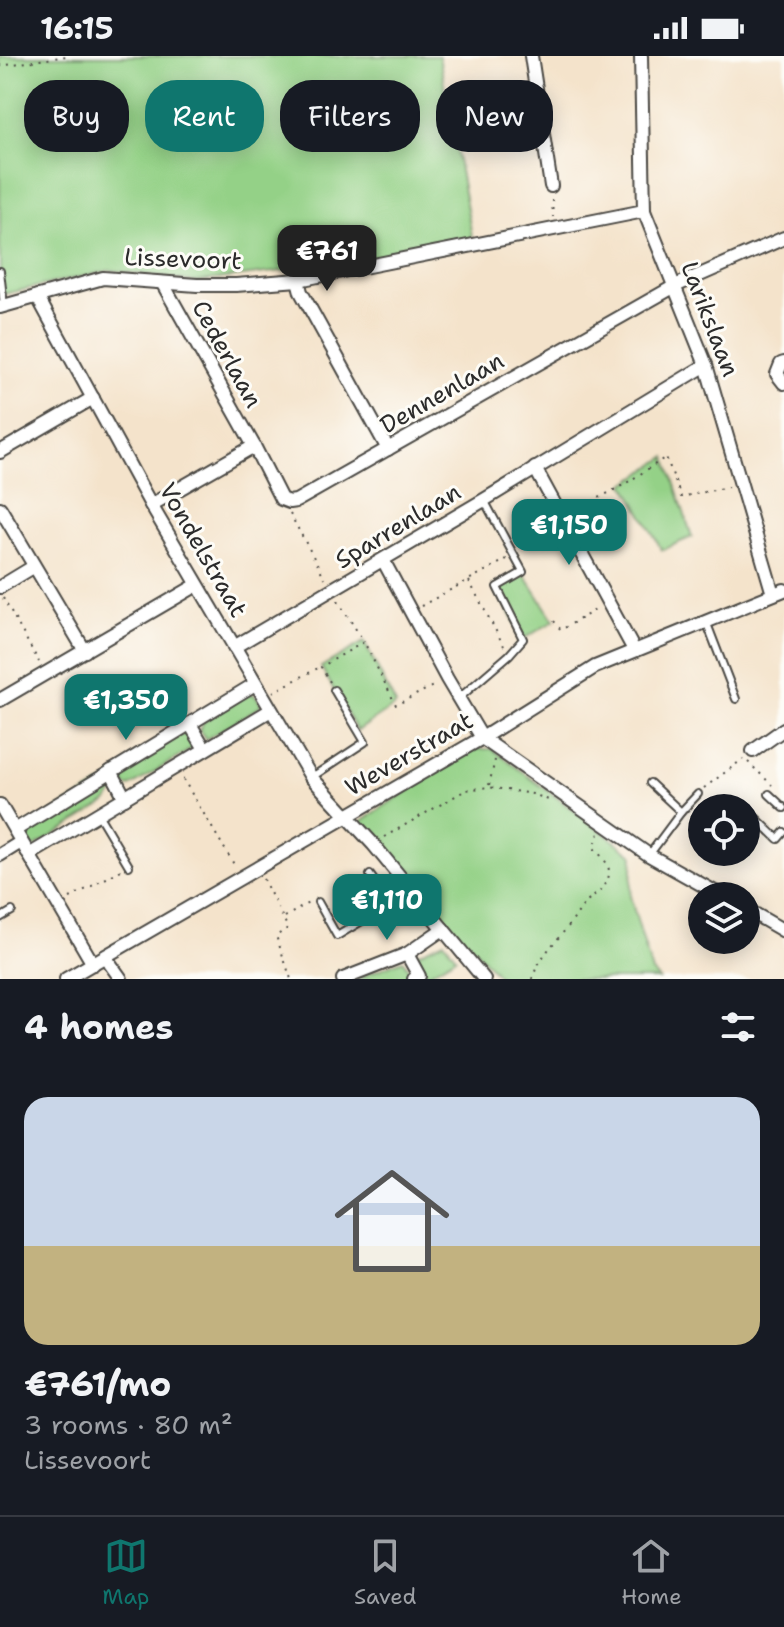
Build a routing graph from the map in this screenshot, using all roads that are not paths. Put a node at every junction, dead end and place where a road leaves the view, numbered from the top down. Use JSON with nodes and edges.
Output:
{"nodes":[{"id":1,"x":531,"y":56,"type":"edge"},
{"id":2,"x":641,"y":56,"type":"edge"},
{"id":3,"x":551,"y":186,"type":"road end"},
{"id":4,"x":644,"y":211,"type":"junction"},
{"id":5,"x":784,"y":238,"type":"edge"},
{"id":6,"x":0,"y":271,"type":"edge"},
{"id":7,"x":298,"y":280,"type":"junction"},
{"id":8,"x":163,"y":284,"type":"junction"},
{"id":9,"x":675,"y":286,"type":"junction"},
{"id":10,"x":37,"y":296,"type":"junction"},
{"id":11,"x":2,"y":306,"type":"edge"},
{"id":12,"x":784,"y":363,"type":"edge"},
{"id":13,"x":706,"y":365,"type":"junction"},
{"id":14,"x":784,"y":383,"type":"edge"},
{"id":15,"x":93,"y":398,"type":"junction"},
{"id":16,"x":254,"y":446,"type":"junction"},
{"id":17,"x":388,"y":449,"type":"junction"},
{"id":18,"x":0,"y":452,"type":"edge"},
{"id":19,"x":535,"y":468,"type":"junction"},
{"id":20,"x":484,"y":500,"type":"junction"},
{"id":21,"x":151,"y":505,"type":"junction"},
{"id":22,"x":0,"y":508,"type":"edge"},
{"id":23,"x":383,"y":560,"type":"junction"},
{"id":24,"x":33,"y":567,"type":"junction"},
{"id":25,"x":197,"y":585,"type":"junction"},
{"id":26,"x":0,"y":587,"type":"edge"},
{"id":27,"x":779,"y":592,"type":"edge"},
{"id":28,"x":784,"y":607,"type":"edge"},
{"id":29,"x":706,"y":621,"type":"junction"},
{"id":30,"x":234,"y":647,"type":"junction"},
{"id":31,"x":634,"y":650,"type":"junction"},
{"id":32,"x":85,"y":651,"type":"junction"},
{"id":33,"x":255,"y":684,"type":"junction"},
{"id":34,"x":334,"y":690,"type":"road end"},
{"id":35,"x":458,"y":699,"type":"junction"},
{"id":36,"x":736,"y":699,"type":"dead end"},
{"id":37,"x":0,"y":700,"type":"edge"},
{"id":38,"x":271,"y":710,"type":"junction"},
{"id":39,"x":190,"y":724,"type":"junction"},
{"id":40,"x":784,"y":730,"type":"edge"},
{"id":41,"x":482,"y":738,"type":"junction"},
{"id":42,"x":205,"y":749,"type":"junction"},
{"id":43,"x":749,"y":755,"type":"road end"},
{"id":44,"x":111,"y":771,"type":"junction"},
{"id":45,"x":311,"y":777,"type":"junction"},
{"id":46,"x":650,"y":783,"type":"dead end"},
{"id":47,"x":701,"y":791,"type":"road end"},
{"id":48,"x":769,"y":794,"type":"road end"},
{"id":49,"x":125,"y":798,"type":"junction"},
{"id":50,"x":0,"y":805,"type":"edge"},
{"id":51,"x":784,"y":808,"type":"edge"},
{"id":52,"x":681,"y":812,"type":"junction"},
{"id":53,"x":98,"y":814,"type":"junction"},
{"id":54,"x":347,"y":815,"type":"junction"},
{"id":55,"x":760,"y":822,"type":"edge"},
{"id":56,"x":784,"y":832,"type":"edge"},
{"id":57,"x":18,"y":836,"type":"junction"},
{"id":58,"x":0,"y":855,"type":"edge"},
{"id":59,"x":29,"y":855,"type":"junction"},
{"id":60,"x":649,"y":855,"type":"junction"},
{"id":61,"x":129,"y":866,"type":"road end"},
{"id":62,"x":370,"y":875,"type":"dead end"},
{"id":63,"x":697,"y":882,"type":"edge"},
{"id":64,"x":412,"y":891,"type":"junction"},
{"id":65,"x":318,"y":902,"type":"road end"},
{"id":66,"x":390,"y":903,"type":"junction"},
{"id":67,"x":12,"y":911,"type":"dead end"},
{"id":68,"x":760,"y":917,"type":"edge"},
{"id":69,"x":0,"y":918,"type":"edge"},
{"id":70,"x":443,"y":929,"type":"junction"},
{"id":71,"x":784,"y":931,"type":"edge"},
{"id":72,"x":407,"y":954,"type":"junction"},
{"id":73,"x":106,"y":958,"type":"junction"},
{"id":74,"x":93,"y":964,"type":"junction"},
{"id":75,"x":66,"y":979,"type":"edge"},
{"id":76,"x":121,"y":979,"type":"edge"},
{"id":77,"x":343,"y":979,"type":"edge"},
{"id":78,"x":414,"y":979,"type":"edge"},
{"id":79,"x":484,"y":979,"type":"edge"}],
"edges":[{"from":1,"to":3,"type":"street"},
{"from":2,"to":4,"type":"street","name":"Larikslaan"},
{"from":4,"to":7,"type":"street","name":"Lissevoort"},
{"from":4,"to":9,"type":"street","name":"Larikslaan"},
{"from":5,"to":9,"type":"street","name":"Dennenlaan"},
{"from":6,"to":11,"type":"lane","name":"Lissevoort"},
{"from":7,"to":8,"type":"street","name":"Lissevoort"},
{"from":7,"to":17,"type":"street"},
{"from":8,"to":10,"type":"street","name":"Lissevoort"},
{"from":8,"to":16,"type":"street","name":"Cederlaan"},
{"from":9,"to":13,"type":"street","name":"Larikslaan"},
{"from":9,"to":17,"type":"street","name":"Dennenlaan"},
{"from":10,"to":11,"type":"street","name":"Lissevoort"},
{"from":10,"to":15,"type":"street","name":"Vondelstraat"},
{"from":12,"to":14,"type":"street"},
{"from":13,"to":19,"type":"street","name":"Sparrenlaan"},
{"from":13,"to":27,"type":"street","name":"Larikslaan"},
{"from":15,"to":18,"type":"street"},
{"from":15,"to":21,"type":"street","name":"Vondelstraat"},
{"from":16,"to":17,"type":"street","name":"Dennenlaan"},
{"from":16,"to":21,"type":"street"},
{"from":19,"to":20,"type":"street","name":"Sparrenlaan"},
{"from":19,"to":31,"type":"street"},
{"from":20,"to":23,"type":"street","name":"Sparrenlaan"},
{"from":20,"to":35,"type":"lane"},
{"from":21,"to":25,"type":"street","name":"Vondelstraat"},
{"from":22,"to":24,"type":"street"},
{"from":23,"to":30,"type":"street","name":"Sparrenlaan"},
{"from":23,"to":35,"type":"street"},
{"from":24,"to":26,"type":"street"},
{"from":24,"to":32,"type":"street"},
{"from":25,"to":30,"type":"street","name":"Vondelstraat"},
{"from":25,"to":32,"type":"street"},
{"from":27,"to":28,"type":"street","name":"Larikslaan"},
{"from":27,"to":29,"type":"street","name":"Weverstraat"},
{"from":29,"to":31,"type":"street","name":"Weverstraat"},
{"from":29,"to":36,"type":"lane"},
{"from":30,"to":33,"type":"street","name":"Vondelstraat"},
{"from":31,"to":41,"type":"street","name":"Weverstraat"},
{"from":32,"to":37,"type":"street"},
{"from":33,"to":38,"type":"street","name":"Vondelstraat"},
{"from":33,"to":39,"type":"street"},
{"from":34,"to":45,"type":"lane"},
{"from":35,"to":41,"type":"street"},
{"from":38,"to":42,"type":"street"},
{"from":38,"to":45,"type":"street","name":"Vondelstraat"},
{"from":39,"to":42,"type":"street"},
{"from":39,"to":44,"type":"street"},
{"from":40,"to":43,"type":"street"},
{"from":41,"to":54,"type":"street","name":"Weverstraat"},
{"from":41,"to":60,"type":"street"},
{"from":42,"to":49,"type":"street"},
{"from":44,"to":49,"type":"street"},
{"from":44,"to":57,"type":"street"},
{"from":45,"to":54,"type":"street","name":"Vondelstraat"},
{"from":46,"to":52,"type":"lane"},
{"from":47,"to":52,"type":"lane"},
{"from":48,"to":51,"type":"lane"},
{"from":49,"to":53,"type":"street"},
{"from":50,"to":57,"type":"street"},
{"from":52,"to":60,"type":"lane"},
{"from":53,"to":59,"type":"street"},
{"from":53,"to":61,"type":"lane"},
{"from":54,"to":64,"type":"street","name":"Vondelstraat"},
{"from":54,"to":73,"type":"street","name":"Weverstraat"},
{"from":55,"to":56,"type":"lane"},
{"from":57,"to":58,"type":"street"},
{"from":57,"to":59,"type":"street"},
{"from":59,"to":74,"type":"street"},
{"from":60,"to":63,"type":"street"},
{"from":62,"to":66,"type":"lane"},
{"from":64,"to":66,"type":"lane"},
{"from":64,"to":70,"type":"street","name":"Vondelstraat"},
{"from":65,"to":66,"type":"lane"},
{"from":67,"to":69,"type":"lane"},
{"from":68,"to":71,"type":"street"},
{"from":70,"to":72,"type":"street"},
{"from":70,"to":79,"type":"street","name":"Vondelstraat"},
{"from":72,"to":77,"type":"street"},
{"from":72,"to":78,"type":"street"},
{"from":73,"to":74,"type":"street","name":"Weverstraat"},
{"from":73,"to":76,"type":"street"},
{"from":74,"to":75,"type":"street","name":"Weverstraat"}]}
